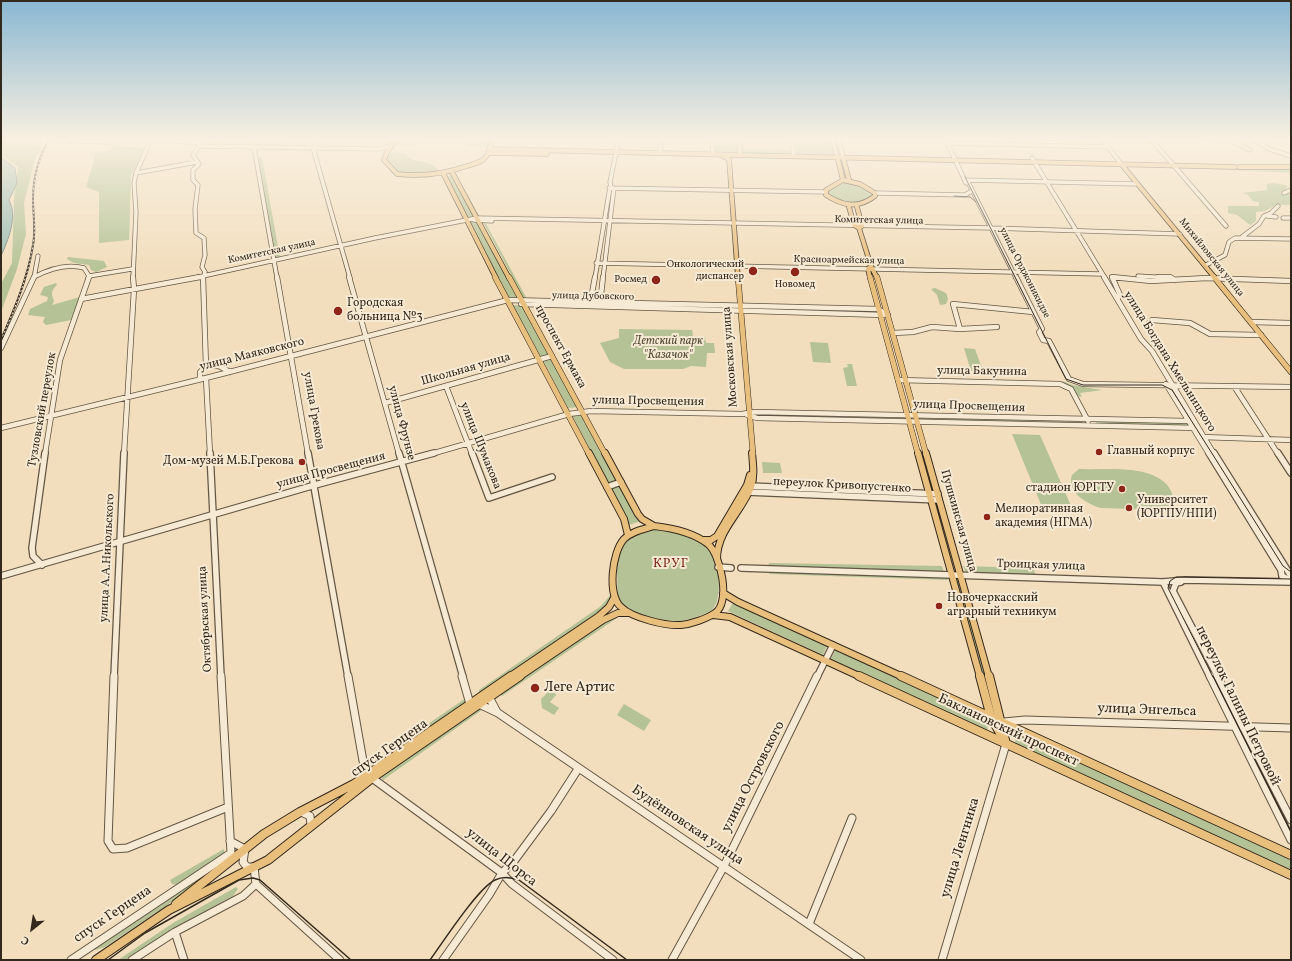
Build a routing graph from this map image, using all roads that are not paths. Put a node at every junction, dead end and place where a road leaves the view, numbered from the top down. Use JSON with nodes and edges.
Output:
{"nodes":[{"id":1,"x":136,"y":183,"type":"edge"},
{"id":2,"x":196,"y":183,"type":"edge"},
{"id":3,"x":260,"y":183,"type":"edge"},
{"id":4,"x":323,"y":183,"type":"edge"},
{"id":5,"x":448,"y":183,"type":"edge"},
{"id":6,"x":458,"y":183,"type":"edge"},
{"id":7,"x":610,"y":183,"type":"edge"},
{"id":8,"x":729,"y":183,"type":"edge"},
{"id":9,"x":730,"y":183,"type":"edge"},
{"id":10,"x":838,"y":183,"type":"edge"},
{"id":11,"x":856,"y":183,"type":"edge"},
{"id":12,"x":967,"y":183,"type":"edge"},
{"id":13,"x":968,"y":183,"type":"edge"},
{"id":14,"x":1047,"y":183,"type":"edge"},
{"id":15,"x":1085,"y":183,"type":"edge"},
{"id":16,"x":1189,"y":183,"type":"edge"},
{"id":17,"x":1138,"y":184,"type":"joint"},
{"id":18,"x":609,"y":187,"type":"junction"},
{"id":19,"x":614,"y":188,"type":"junction"},
{"id":20,"x":730,"y":190,"type":"junction"},
{"id":21,"x":1291,"y":190,"type":"edge"},
{"id":22,"x":824,"y":192,"type":"junction"},
{"id":23,"x":970,"y":192,"type":"junction"},
{"id":24,"x":875,"y":193,"type":"junction"},
{"id":25,"x":1284,"y":193,"type":"dead end"},
{"id":26,"x":975,"y":195,"type":"junction"},
{"id":27,"x":1278,"y":206,"type":"dead end"},
{"id":28,"x":849,"y":207,"type":"junction"},
{"id":29,"x":857,"y":207,"type":"junction"},
{"id":30,"x":1264,"y":216,"type":"junction"},
{"id":31,"x":1276,"y":216,"type":"dead end"},
{"id":32,"x":1283,"y":218,"type":"dead end"},
{"id":33,"x":1291,"y":218,"type":"edge"},
{"id":34,"x":466,"y":219,"type":"junction"},
{"id":35,"x":478,"y":219,"type":"junction"},
{"id":36,"x":603,"y":222,"type":"junction"},
{"id":37,"x":609,"y":222,"type":"junction"},
{"id":38,"x":733,"y":225,"type":"junction"},
{"id":39,"x":858,"y":226,"type":"junction"},
{"id":40,"x":1226,"y":226,"type":"dead end"},
{"id":41,"x":990,"y":230,"type":"junction"},
{"id":42,"x":1078,"y":232,"type":"junction"},
{"id":43,"x":1180,"y":234,"type":"junction"},
{"id":44,"x":1241,"y":237,"type":"junction"},
{"id":45,"x":1291,"y":239,"type":"edge"},
{"id":46,"x":340,"y":245,"type":"junction"},
{"id":47,"x":38,"y":256,"type":"dead end"},
{"id":48,"x":274,"y":260,"type":"junction"},
{"id":49,"x":596,"y":263,"type":"junction"},
{"id":50,"x":604,"y":263,"type":"junction"},
{"id":51,"x":1206,"y":265,"type":"junction"},
{"id":52,"x":736,"y":266,"type":"junction"},
{"id":53,"x":871,"y":268,"type":"junction"},
{"id":54,"x":132,"y":269,"type":"junction"},
{"id":55,"x":1014,"y":272,"type":"junction"},
{"id":56,"x":1101,"y":274,"type":"junction"},
{"id":57,"x":1108,"y":274,"type":"dead end"},
{"id":58,"x":90,"y":276,"type":"junction"},
{"id":59,"x":203,"y":276,"type":"junction"},
{"id":60,"x":34,"y":277,"type":"junction"},
{"id":61,"x":1215,"y":278,"type":"junction"},
{"id":62,"x":1176,"y":280,"type":"junction"},
{"id":63,"x":1291,"y":281,"type":"edge"},
{"id":64,"x":134,"y":289,"type":"junction"},
{"id":65,"x":1118,"y":298,"type":"junction"},
{"id":66,"x":81,"y":299,"type":"junction"},
{"id":67,"x":508,"y":300,"type":"junction"},
{"id":68,"x":591,"y":301,"type":"junction"},
{"id":69,"x":600,"y":301,"type":"junction"},
{"id":70,"x":523,"y":302,"type":"junction"},
{"id":71,"x":590,"y":306,"type":"junction"},
{"id":72,"x":662,"y":306,"type":"junction"},
{"id":73,"x":600,"y":307,"type":"junction"},
{"id":74,"x":806,"y":307,"type":"junction"},
{"id":75,"x":739,"y":308,"type":"junction"},
{"id":76,"x":807,"y":312,"type":"junction"},
{"id":77,"x":879,"y":312,"type":"junction"},
{"id":78,"x":1033,"y":312,"type":"junction"},
{"id":79,"x":888,"y":315,"type":"junction"},
{"id":80,"x":1251,"y":322,"type":"junction"},
{"id":81,"x":1149,"y":323,"type":"dead end"},
{"id":82,"x":1291,"y":323,"type":"edge"},
{"id":83,"x":997,"y":327,"type":"dead end"},
{"id":84,"x":960,"y":329,"type":"junction"},
{"id":85,"x":893,"y":333,"type":"junction"},
{"id":86,"x":1260,"y":335,"type":"junction"},
{"id":87,"x":366,"y":337,"type":"junction"},
{"id":88,"x":1,"y":348,"type":"edge"},
{"id":89,"x":292,"y":356,"type":"junction"},
{"id":90,"x":552,"y":356,"type":"junction"},
{"id":91,"x":540,"y":359,"type":"junction"},
{"id":92,"x":206,"y":366,"type":"junction"},
{"id":93,"x":230,"y":372,"type":"junction"},
{"id":94,"x":1291,"y":372,"type":"edge"},
{"id":95,"x":206,"y":378,"type":"junction"},
{"id":96,"x":200,"y":379,"type":"junction"},
{"id":97,"x":898,"y":380,"type":"junction"},
{"id":98,"x":906,"y":380,"type":"junction"},
{"id":99,"x":1168,"y":384,"type":"junction"},
{"id":100,"x":446,"y":386,"type":"junction"},
{"id":101,"x":1234,"y":386,"type":"junction"},
{"id":102,"x":1291,"y":387,"type":"edge"},
{"id":103,"x":129,"y":397,"type":"junction"},
{"id":104,"x":385,"y":404,"type":"junction"},
{"id":105,"x":582,"y":412,"type":"junction"},
{"id":106,"x":569,"y":414,"type":"junction"},
{"id":107,"x":747,"y":415,"type":"junction"},
{"id":108,"x":907,"y":415,"type":"junction"},
{"id":109,"x":50,"y":417,"type":"junction"},
{"id":110,"x":917,"y":418,"type":"junction"},
{"id":111,"x":1087,"y":420,"type":"junction"},
{"id":112,"x":1189,"y":421,"type":"junction"},
{"id":113,"x":909,"y":422,"type":"junction"},
{"id":114,"x":1090,"y":426,"type":"junction"},
{"id":115,"x":1196,"y":427,"type":"junction"},
{"id":116,"x":1,"y":428,"type":"edge"},
{"id":117,"x":1200,"y":436,"type":"junction"},
{"id":118,"x":1267,"y":439,"type":"junction"},
{"id":119,"x":1291,"y":440,"type":"edge"},
{"id":120,"x":467,"y":444,"type":"junction"},
{"id":121,"x":400,"y":463,"type":"junction"},
{"id":122,"x":1291,"y":473,"type":"edge"},
{"id":123,"x":552,"y":477,"type":"dead end"},
{"id":124,"x":621,"y":482,"type":"junction"},
{"id":125,"x":315,"y":484,"type":"junction"},
{"id":126,"x":607,"y":487,"type":"junction"},
{"id":127,"x":747,"y":489,"type":"junction"},
{"id":128,"x":929,"y":497,"type":"junction"},
{"id":129,"x":938,"y":497,"type":"junction"},
{"id":130,"x":212,"y":515,"type":"junction"},
{"id":131,"x":654,"y":526,"type":"junction"},
{"id":132,"x":628,"y":535,"type":"junction"},
{"id":133,"x":703,"y":540,"type":"junction"},
{"id":134,"x":119,"y":542,"type":"junction"},
{"id":135,"x":717,"y":559,"type":"junction"},
{"id":136,"x":42,"y":565,"type":"junction"},
{"id":137,"x":718,"y":567,"type":"junction"},
{"id":138,"x":731,"y":568,"type":"dead end"},
{"id":139,"x":741,"y":568,"type":"dead end"},
{"id":140,"x":951,"y":574,"type":"junction"},
{"id":141,"x":961,"y":574,"type":"junction"},
{"id":142,"x":1,"y":576,"type":"edge"},
{"id":143,"x":1291,"y":576,"type":"edge"},
{"id":144,"x":1185,"y":580,"type":"junction"},
{"id":145,"x":1290,"y":581,"type":"edge"},
{"id":146,"x":1163,"y":582,"type":"junction"},
{"id":147,"x":723,"y":593,"type":"junction"},
{"id":148,"x":614,"y":598,"type":"junction"},
{"id":149,"x":628,"y":613,"type":"junction"},
{"id":150,"x":713,"y":615,"type":"junction"},
{"id":151,"x":833,"y":645,"type":"junction"},
{"id":152,"x":826,"y":661,"type":"junction"},
{"id":153,"x":489,"y":697,"type":"junction"},
{"id":154,"x":470,"y":704,"type":"junction"},
{"id":155,"x":479,"y":704,"type":"junction"},
{"id":156,"x":498,"y":713,"type":"junction"},
{"id":157,"x":991,"y":717,"type":"junction"},
{"id":158,"x":1002,"y":723,"type":"junction"},
{"id":159,"x":1233,"y":725,"type":"junction"},
{"id":160,"x":1242,"y":726,"type":"junction"},
{"id":161,"x":1291,"y":728,"type":"edge"},
{"id":162,"x":1006,"y":744,"type":"junction"},
{"id":163,"x":578,"y":769,"type":"junction"},
{"id":164,"x":371,"y":776,"type":"junction"},
{"id":165,"x":228,"y":807,"type":"junction"},
{"id":166,"x":300,"y":812,"type":"junction"},
{"id":167,"x":852,"y":818,"type":"dead end"},
{"id":168,"x":1291,"y":820,"type":"edge"},
{"id":169,"x":310,"y":828,"type":"junction"},
{"id":170,"x":1291,"y":840,"type":"edge"},
{"id":171,"x":230,"y":841,"type":"junction"},
{"id":172,"x":245,"y":849,"type":"junction"},
{"id":173,"x":1291,"y":855,"type":"edge"},
{"id":174,"x":232,"y":856,"type":"junction"},
{"id":175,"x":724,"y":866,"type":"junction"},
{"id":176,"x":254,"y":867,"type":"junction"},
{"id":177,"x":502,"y":873,"type":"junction"},
{"id":178,"x":1291,"y":875,"type":"edge"},
{"id":179,"x":256,"y":884,"type":"junction"},
{"id":180,"x":169,"y":910,"type":"junction"},
{"id":181,"x":809,"y":924,"type":"junction"},
{"id":182,"x":175,"y":932,"type":"junction"},
{"id":183,"x":71,"y":960,"type":"edge"},
{"id":184,"x":96,"y":960,"type":"edge"},
{"id":185,"x":132,"y":960,"type":"edge"},
{"id":186,"x":184,"y":960,"type":"edge"},
{"id":187,"x":340,"y":960,"type":"edge"},
{"id":188,"x":443,"y":960,"type":"edge"},
{"id":189,"x":613,"y":960,"type":"edge"},
{"id":190,"x":672,"y":960,"type":"edge"},
{"id":191,"x":861,"y":960,"type":"edge"},
{"id":192,"x":942,"y":960,"type":"edge"}],
"edges":[{"from":1,"to":54,"type":"street","name":"улица А.А.Никольского"},
{"from":2,"to":59,"type":"street"},
{"from":3,"to":48,"type":"street","name":"улица Грекова"},
{"from":4,"to":46,"type":"street","name":"улица Фрунзе"},
{"from":5,"to":34,"type":"main road","name":"проспект Ермака"},
{"from":6,"to":35,"type":"main road","name":"проспект Ермака"},
{"from":7,"to":18,"type":"street"},
{"from":8,"to":20,"type":"main road","name":"Московская улица"},
{"from":9,"to":20,"type":"main road","name":"Московская улица"},
{"from":10,"to":22,"type":"main road"},
{"from":11,"to":24,"type":"main road"},
{"from":12,"to":23,"type":"street","name":"улица Орджоникидзе"},
{"from":13,"to":26,"type":"street","name":"улица Орджоникидзе"},
{"from":14,"to":42,"type":"street","name":"улица Богдана Хмельницкого"},
{"from":15,"to":17,"type":"street"},
{"from":16,"to":40,"type":"street"},
{"from":17,"to":43,"type":"main road","name":"Михайловская улица"},
{"from":18,"to":19,"type":"street"},
{"from":18,"to":36,"type":"street"},
{"from":19,"to":20,"type":"street"},
{"from":19,"to":37,"type":"street"},
{"from":20,"to":22,"type":"street"},
{"from":20,"to":38,"type":"main road","name":"Московская улица"},
{"from":21,"to":25,"type":"street"},
{"from":22,"to":28,"type":"main road"},
{"from":23,"to":24,"type":"street"},
{"from":23,"to":26,"type":"street"},
{"from":24,"to":29,"type":"main road"},
{"from":26,"to":41,"type":"street","name":"улица Орджоникидзе"},
{"from":27,"to":30,"type":"street"},
{"from":28,"to":29,"type":"main road"},
{"from":28,"to":39,"type":"main road","name":"Пушкинская улица"},
{"from":29,"to":39,"type":"main road","name":"Пушкинская улица"},
{"from":30,"to":31,"type":"street"},
{"from":30,"to":44,"type":"street"},
{"from":32,"to":33,"type":"street"},
{"from":34,"to":35,"type":"street","name":"Комитетская улица"},
{"from":34,"to":46,"type":"street","name":"Комитетская улица"},
{"from":34,"to":67,"type":"main road","name":"проспект Ермака"},
{"from":35,"to":36,"type":"street","name":"Комитетская улица"},
{"from":35,"to":70,"type":"main road","name":"проспект Ермака"},
{"from":36,"to":37,"type":"street","name":"Комитетская улица"},
{"from":36,"to":49,"type":"street"},
{"from":37,"to":38,"type":"street","name":"Комитетская улица"},
{"from":37,"to":50,"type":"street"},
{"from":38,"to":39,"type":"street","name":"Комитетская улица"},
{"from":38,"to":52,"type":"main road","name":"Московская улица"},
{"from":39,"to":41,"type":"street","name":"Комитетская улица"},
{"from":39,"to":53,"type":"main road","name":"Пушкинская улица"},
{"from":41,"to":42,"type":"street","name":"Комитетская улица"},
{"from":41,"to":55,"type":"street","name":"улица Орджоникидзе"},
{"from":42,"to":43,"type":"street","name":"Комитетская улица"},
{"from":42,"to":56,"type":"street","name":"улица Богдана Хмельницкого"},
{"from":43,"to":51,"type":"main road","name":"Михайловская улица"},
{"from":44,"to":45,"type":"street"},
{"from":44,"to":51,"type":"street"},
{"from":46,"to":48,"type":"street","name":"Комитетская улица"},
{"from":46,"to":87,"type":"street","name":"улица Фрунзе"},
{"from":47,"to":60,"type":"street"},
{"from":48,"to":59,"type":"street","name":"Комитетская улица"},
{"from":48,"to":89,"type":"street","name":"улица Грекова"},
{"from":49,"to":50,"type":"street","name":"Красноармейская улица"},
{"from":49,"to":68,"type":"street"},
{"from":50,"to":52,"type":"street","name":"Красноармейская улица"},
{"from":50,"to":69,"type":"street"},
{"from":51,"to":61,"type":"main road","name":"Михайловская улица"},
{"from":52,"to":53,"type":"street","name":"Красноармейская улица"},
{"from":52,"to":75,"type":"main road","name":"Московская улица"},
{"from":53,"to":55,"type":"street","name":"Красноармейская улица"},
{"from":53,"to":77,"type":"main road","name":"Пушкинская улица"},
{"from":53,"to":79,"type":"main road","name":"Пушкинская улица"},
{"from":54,"to":58,"type":"street"},
{"from":54,"to":64,"type":"street","name":"улица А.А.Никольского"},
{"from":55,"to":56,"type":"street","name":"Красноармейская улица"},
{"from":55,"to":78,"type":"street","name":"улица Орджоникидзе"},
{"from":56,"to":65,"type":"street","name":"улица Богдана Хмельницкого"},
{"from":57,"to":62,"type":"street"},
{"from":58,"to":60,"type":"street"},
{"from":58,"to":66,"type":"street","name":"Тузловский переулок"},
{"from":59,"to":64,"type":"street","name":"Комитетская улица"},
{"from":59,"to":92,"type":"street"},
{"from":60,"to":88,"type":"street"},
{"from":61,"to":62,"type":"street"},
{"from":61,"to":63,"type":"street"},
{"from":61,"to":80,"type":"main road","name":"Михайловская улица"},
{"from":62,"to":65,"type":"street"},
{"from":64,"to":66,"type":"street","name":"Комитетская улица"},
{"from":64,"to":103,"type":"street","name":"улица А.А.Никольского"},
{"from":65,"to":99,"type":"street","name":"улица Богдана Хмельницкого"},
{"from":66,"to":109,"type":"street","name":"Тузловский переулок"},
{"from":67,"to":70,"type":"street","name":"улица Дубовского"},
{"from":67,"to":87,"type":"street","name":"улица Маяковского"},
{"from":67,"to":91,"type":"main road","name":"проспект Ермака"},
{"from":68,"to":69,"type":"street","name":"улица Дубовского"},
{"from":68,"to":70,"type":"street","name":"улица Дубовского"},
{"from":68,"to":71,"type":"street"},
{"from":69,"to":72,"type":"street","name":"улица Дубовского"},
{"from":69,"to":73,"type":"street"},
{"from":70,"to":71,"type":"street","name":"улица Дубовского"},
{"from":70,"to":90,"type":"main road","name":"проспект Ермака"},
{"from":71,"to":73,"type":"street","name":"улица Дубовского"},
{"from":72,"to":73,"type":"street","name":"улица Дубовского"},
{"from":72,"to":75,"type":"street","name":"улица Дубовского"},
{"from":74,"to":75,"type":"street","name":"улица Дубовского"},
{"from":74,"to":76,"type":"street"},
{"from":74,"to":77,"type":"street","name":"улица Дубовского"},
{"from":75,"to":76,"type":"street","name":"улица Дубовского"},
{"from":75,"to":107,"type":"main road","name":"Московская улица"},
{"from":76,"to":77,"type":"street","name":"улица Дубовского"},
{"from":77,"to":79,"type":"street","name":"улица Дубовского"},
{"from":77,"to":97,"type":"main road","name":"Пушкинская улица"},
{"from":78,"to":84,"type":"street"},
{"from":78,"to":99,"type":"street","name":"улица Орджоникидзе"},
{"from":79,"to":85,"type":"main road","name":"Пушкинская улица"},
{"from":80,"to":82,"type":"street"},
{"from":80,"to":86,"type":"main road","name":"Михайловская улица"},
{"from":81,"to":86,"type":"street","name":"улица Богдана Хмельницкого"},
{"from":83,"to":84,"type":"street"},
{"from":84,"to":85,"type":"street"},
{"from":85,"to":98,"type":"main road","name":"Пушкинская улица"},
{"from":86,"to":94,"type":"main road","name":"Михайловская улица"},
{"from":87,"to":89,"type":"street","name":"улица Маяковского"},
{"from":87,"to":104,"type":"street","name":"улица Фрунзе"},
{"from":89,"to":93,"type":"street","name":"улица Маяковского"},
{"from":89,"to":125,"type":"street","name":"улица Грекова"},
{"from":90,"to":91,"type":"street","name":"Школьная улица"},
{"from":90,"to":105,"type":"main road","name":"проспект Ермака"},
{"from":91,"to":100,"type":"street","name":"Школьная улица"},
{"from":91,"to":106,"type":"main road","name":"проспект Ермака"},
{"from":92,"to":93,"type":"street"},
{"from":92,"to":96,"type":"street"},
{"from":93,"to":95,"type":"street","name":"улица Маяковского"},
{"from":95,"to":96,"type":"street","name":"улица Маяковского"},
{"from":95,"to":130,"type":"street","name":"Октябрьская улица"},
{"from":96,"to":103,"type":"street","name":"улица Маяковского"},
{"from":97,"to":98,"type":"street","name":"улица Бакунина"},
{"from":97,"to":108,"type":"main road","name":"Пушкинская улица"},
{"from":98,"to":110,"type":"main road","name":"Пушкинская улица"},
{"from":98,"to":111,"type":"street","name":"улица Бакунина"},
{"from":99,"to":101,"type":"street"},
{"from":99,"to":112,"type":"street","name":"улица Богдана Хмельницкого"},
{"from":99,"to":115,"type":"street","name":"улица Богдана Хмельницкого"},
{"from":100,"to":104,"type":"street","name":"Школьная улица"},
{"from":100,"to":120,"type":"street","name":"улица Шумакова"},
{"from":101,"to":102,"type":"street"},
{"from":101,"to":118,"type":"street"},
{"from":103,"to":109,"type":"street","name":"улица Маяковского"},
{"from":103,"to":134,"type":"street","name":"улица А.А.Никольского"},
{"from":104,"to":121,"type":"street","name":"улица Фрунзе"},
{"from":105,"to":106,"type":"street","name":"улица Просвещения"},
{"from":105,"to":107,"type":"street","name":"улица Просвещения"},
{"from":105,"to":124,"type":"main road","name":"проспект Ермака"},
{"from":106,"to":120,"type":"street","name":"улица Просвещения"},
{"from":106,"to":126,"type":"main road","name":"проспект Ермака"},
{"from":107,"to":108,"type":"street","name":"улица Просвещения"},
{"from":107,"to":113,"type":"street","name":"улица Просвещения"},
{"from":107,"to":127,"type":"main road","name":"Московская улица"},
{"from":108,"to":110,"type":"street","name":"улица Просвещения"},
{"from":108,"to":113,"type":"main road","name":"Пушкинская улица"},
{"from":109,"to":116,"type":"street","name":"улица Маяковского"},
{"from":109,"to":136,"type":"street","name":"Тузловский переулок"},
{"from":110,"to":111,"type":"street","name":"улица Просвещения"},
{"from":110,"to":113,"type":"street","name":"улица Просвещения"},
{"from":110,"to":114,"type":"street","name":"улица Просвещения"},
{"from":110,"to":129,"type":"main road","name":"Пушкинская улица"},
{"from":111,"to":112,"type":"street","name":"улица Просвещения"},
{"from":111,"to":114,"type":"street"},
{"from":112,"to":115,"type":"street","name":"улица Просвещения"},
{"from":113,"to":128,"type":"main road","name":"Пушкинская улица"},
{"from":114,"to":115,"type":"street","name":"улица Просвещения"},
{"from":115,"to":117,"type":"street","name":"улица Богдана Хмельницкого"},
{"from":117,"to":118,"type":"street"},
{"from":117,"to":143,"type":"street","name":"улица Богдана Хмельницкого"},
{"from":117,"to":145,"type":"street","name":"улица Богдана Хмельницкого"},
{"from":118,"to":119,"type":"street"},
{"from":118,"to":122,"type":"street"},
{"from":120,"to":121,"type":"street","name":"улица Просвещения"},
{"from":120,"to":123,"type":"street","name":"улица Шумакова"},
{"from":121,"to":125,"type":"street","name":"улица Просвещения"},
{"from":121,"to":154,"type":"street","name":"улица Фрунзе"},
{"from":124,"to":126,"type":"street"},
{"from":124,"to":131,"type":"main road","name":"проспект Ермака"},
{"from":125,"to":130,"type":"street","name":"улица Просвещения"},
{"from":125,"to":164,"type":"street","name":"улица Грекова"},
{"from":126,"to":132,"type":"main road","name":"проспект Ермака"},
{"from":127,"to":128,"type":"street","name":"переулок Кривопустенко"},
{"from":127,"to":133,"type":"main road","name":"Московская улица"},
{"from":127,"to":135,"type":"main road","name":"Московская улица"},
{"from":128,"to":129,"type":"street","name":"переулок Кривопустенко"},
{"from":128,"to":140,"type":"main road","name":"Пушкинская улица"},
{"from":129,"to":141,"type":"main road","name":"Пушкинская улица"},
{"from":130,"to":134,"type":"street","name":"улица Просвещения"},
{"from":130,"to":165,"type":"street","name":"Октябрьская улица"},
{"from":131,"to":132,"type":"main road"},
{"from":131,"to":133,"type":"main road"},
{"from":132,"to":148,"type":"main road"},
{"from":133,"to":135,"type":"main road"},
{"from":134,"to":136,"type":"street","name":"улица Просвещения"},
{"from":134,"to":165,"type":"street","name":"улица А.А.Никольского"},
{"from":135,"to":137,"type":"main road"},
{"from":136,"to":142,"type":"street","name":"улица Просвещения"},
{"from":137,"to":138,"type":"street"},
{"from":137,"to":147,"type":"main road"},
{"from":139,"to":140,"type":"street","name":"Троицкая улица"},
{"from":140,"to":141,"type":"street","name":"Троицкая улица"},
{"from":140,"to":157,"type":"main road","name":"Пушкинская улица"},
{"from":141,"to":146,"type":"street","name":"Троицкая улица"},
{"from":141,"to":158,"type":"main road","name":"Пушкинская улица"},
{"from":144,"to":145,"type":"street","name":"Троицкая улица"},
{"from":144,"to":146,"type":"street","name":"Троицкая улица"},
{"from":144,"to":160,"type":"street","name":"переулок Галины Петровой"},
{"from":146,"to":159,"type":"street","name":"переулок Галины Петровой"},
{"from":147,"to":150,"type":"main road"},
{"from":147,"to":151,"type":"main road","name":"Баклановский проспект"},
{"from":148,"to":149,"type":"main road"},
{"from":148,"to":154,"type":"main road","name":"спуск Герцена"},
{"from":149,"to":150,"type":"main road"},
{"from":149,"to":153,"type":"main road","name":"спуск Герцена"},
{"from":150,"to":152,"type":"main road","name":"Баклановский проспект"},
{"from":151,"to":152,"type":"street","name":"улица Островского"},
{"from":151,"to":157,"type":"main road","name":"Баклановский проспект"},
{"from":152,"to":162,"type":"main road","name":"Баклановский проспект"},
{"from":152,"to":175,"type":"street","name":"улица Островского"},
{"from":153,"to":155,"type":"main road","name":"спуск Герцена"},
{"from":153,"to":156,"type":"street","name":"Будённовская улица"},
{"from":154,"to":164,"type":"main road","name":"спуск Герцена"},
{"from":155,"to":156,"type":"street","name":"Будённовская улица"},
{"from":155,"to":164,"type":"main road","name":"спуск Герцена"},
{"from":156,"to":163,"type":"street","name":"Будённовская улица"},
{"from":157,"to":158,"type":"main road","name":"Баклановский проспект"},
{"from":157,"to":162,"type":"main road","name":"Пушкинская улица"},
{"from":158,"to":159,"type":"street","name":"улица Энгельса"},
{"from":158,"to":162,"type":"main road","name":"Пушкинская улица"},
{"from":158,"to":173,"type":"main road","name":"Баклановский проспект"},
{"from":159,"to":160,"type":"street","name":"улица Энгельса"},
{"from":159,"to":170,"type":"street","name":"переулок Галины Петровой"},
{"from":160,"to":161,"type":"street","name":"улица Энгельса"},
{"from":160,"to":168,"type":"street","name":"переулок Галины Петровой"},
{"from":162,"to":178,"type":"main road","name":"Баклановский проспект"},
{"from":162,"to":192,"type":"street","name":"улица Ленгника"},
{"from":163,"to":175,"type":"street","name":"Будённовская улица"},
{"from":163,"to":177,"type":"street"},
{"from":164,"to":166,"type":"main road","name":"спуск Герцена"},
{"from":164,"to":169,"type":"main road","name":"спуск Герцена"},
{"from":164,"to":177,"type":"street","name":"улица Щорса"},
{"from":165,"to":171,"type":"street","name":"Октябрьская улица"},
{"from":166,"to":169,"type":"street"},
{"from":166,"to":172,"type":"main road","name":"спуск Герцена"},
{"from":167,"to":181,"type":"street"},
{"from":169,"to":176,"type":"main road","name":"спуск Герцена"},
{"from":171,"to":172,"type":"street"},
{"from":171,"to":174,"type":"street","name":"Октябрьская улица"},
{"from":172,"to":174,"type":"main road","name":"спуск Герцена"},
{"from":172,"to":176,"type":"street"},
{"from":174,"to":180,"type":"main road","name":"спуск Герцена"},
{"from":174,"to":183,"type":"street","name":"спуск Герцена"},
{"from":175,"to":181,"type":"street","name":"Будённовская улица"},
{"from":175,"to":190,"type":"street","name":"улица Островского"},
{"from":176,"to":179,"type":"street"},
{"from":176,"to":180,"type":"main road","name":"спуск Герцена"},
{"from":177,"to":188,"type":"street"},
{"from":177,"to":189,"type":"street","name":"улица Щорса"},
{"from":179,"to":182,"type":"street"},
{"from":179,"to":187,"type":"street"},
{"from":180,"to":184,"type":"main road","name":"спуск Герцена"},
{"from":181,"to":191,"type":"street","name":"Будённовская улица"},
{"from":182,"to":185,"type":"street"},
{"from":182,"to":186,"type":"street"}]}
